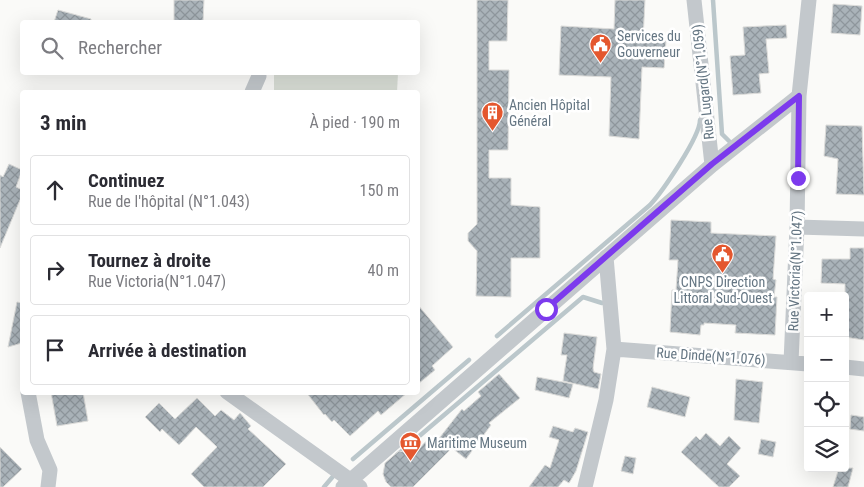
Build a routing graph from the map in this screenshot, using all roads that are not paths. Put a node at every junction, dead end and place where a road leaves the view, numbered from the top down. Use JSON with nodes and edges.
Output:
{"nodes":[{"id":1,"x":694,"y":0,"type":"edge"},
{"id":2,"x":809,"y":0,"type":"edge"},
{"id":3,"x":259,"y":76,"type":"dead end"},
{"id":4,"x":253,"y":90,"type":"edge"},
{"id":5,"x":799,"y":96,"type":"junction"},
{"id":6,"x":712,"y":164,"type":"junction"},
{"id":7,"x":797,"y":227,"type":"junction"},
{"id":8,"x":864,"y":229,"type":"edge"},
{"id":9,"x":606,"y":257,"type":"junction"},
{"id":10,"x":614,"y":349,"type":"junction"},
{"id":11,"x":791,"y":362,"type":"junction"},
{"id":12,"x":804,"y":364,"type":"edge"},
{"id":13,"x":849,"y":367,"type":"edge"},
{"id":14,"x":864,"y":369,"type":"edge"},
{"id":15,"x":29,"y":395,"type":"edge"},
{"id":16,"x":231,"y":395,"type":"edge"},
{"id":17,"x":351,"y":485,"type":"edge"},
{"id":18,"x":48,"y":487,"type":"edge"},
{"id":19,"x":585,"y":487,"type":"edge"}],
"edges":[{"from":1,"to":6,"type":"street","name":"Rue Lugard(N°1.059)"},
{"from":2,"to":5,"type":"street","name":"Rue Victoria(N°1.047)"},
{"from":3,"to":4,"type":"street"},
{"from":5,"to":6,"type":"street"},
{"from":5,"to":7,"type":"street","name":"Rue Victoria(N°1.047)"},
{"from":6,"to":9,"type":"street"},
{"from":7,"to":8,"type":"street"},
{"from":7,"to":11,"type":"street","name":"Rue Victoria(N°1.047)"},
{"from":9,"to":10,"type":"street"},
{"from":9,"to":17,"type":"street"},
{"from":10,"to":11,"type":"street","name":"Rue Dinde(N°1.076)"},
{"from":10,"to":19,"type":"street"},
{"from":11,"to":12,"type":"street","name":"Rue Dinde(N°1.076)"},
{"from":13,"to":14,"type":"street"},
{"from":15,"to":18,"type":"street"},
{"from":16,"to":17,"type":"street"}]}
